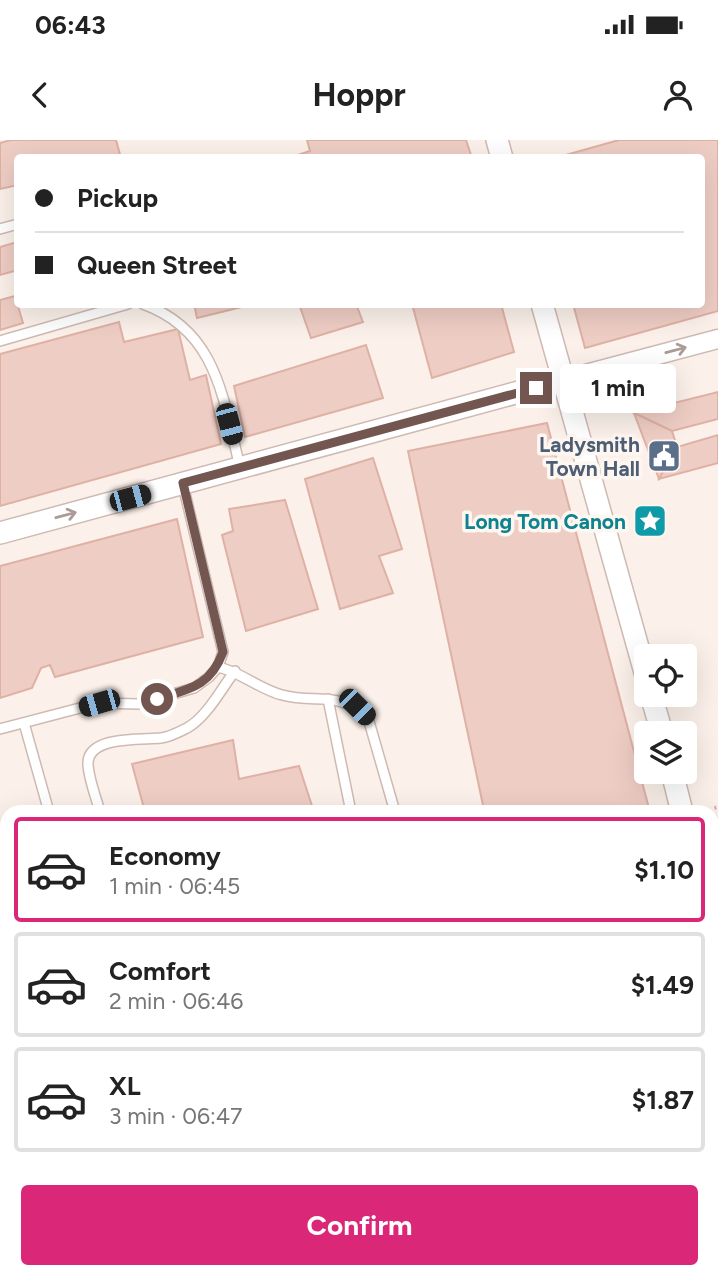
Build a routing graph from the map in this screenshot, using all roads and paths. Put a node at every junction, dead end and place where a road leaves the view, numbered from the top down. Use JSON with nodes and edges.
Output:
{"nodes":[{"id":1,"x":114,"y":308,"type":"edge"},
{"id":2,"x":151,"y":308,"type":"edge"},
{"id":3,"x":543,"y":308,"type":"edge"},
{"id":4,"x":718,"y":340,"type":"edge"},
{"id":5,"x":0,"y":341,"type":"edge"},
{"id":6,"x":563,"y":380,"type":"junction"},
{"id":7,"x":241,"y":468,"type":"junction"},
{"id":8,"x":183,"y":483,"type":"junction"},
{"id":9,"x":0,"y":533,"type":"edge"},
{"id":10,"x":637,"y":644,"type":"edge"},
{"id":11,"x":218,"y":667,"type":"junction"},
{"id":12,"x":235,"y":671,"type":"junction"},
{"id":13,"x":328,"y":699,"type":"junction"},
{"id":14,"x":24,"y":723,"type":"junction"},
{"id":15,"x":0,"y":729,"type":"edge"},
{"id":16,"x":675,"y":784,"type":"edge"},
{"id":17,"x":47,"y":805,"type":"edge"},
{"id":18,"x":98,"y":805,"type":"edge"},
{"id":19,"x":350,"y":805,"type":"edge"},
{"id":20,"x":393,"y":805,"type":"edge"},
{"id":21,"x":680,"y":805,"type":"edge"}],
"edges":[{"from":1,"to":5,"type":"lane"},
{"from":2,"to":7,"type":"lane"},
{"from":3,"to":6,"type":"street"},
{"from":6,"to":4,"type":"street","one_way":true},
{"from":6,"to":7,"type":"street"},
{"from":6,"to":10,"type":"street"},
{"from":7,"to":8,"type":"street"},
{"from":9,"to":8,"type":"street","one_way":true},
{"from":8,"to":11,"type":"lane"},
{"from":11,"to":12,"type":"lane"},
{"from":11,"to":14,"type":"lane"},
{"from":12,"to":13,"type":"lane"},
{"from":12,"to":18,"type":"lane"},
{"from":13,"to":19,"type":"lane"},
{"from":13,"to":20,"type":"lane"},
{"from":14,"to":15,"type":"lane"},
{"from":14,"to":17,"type":"lane"},
{"from":16,"to":21,"type":"street"}]}
